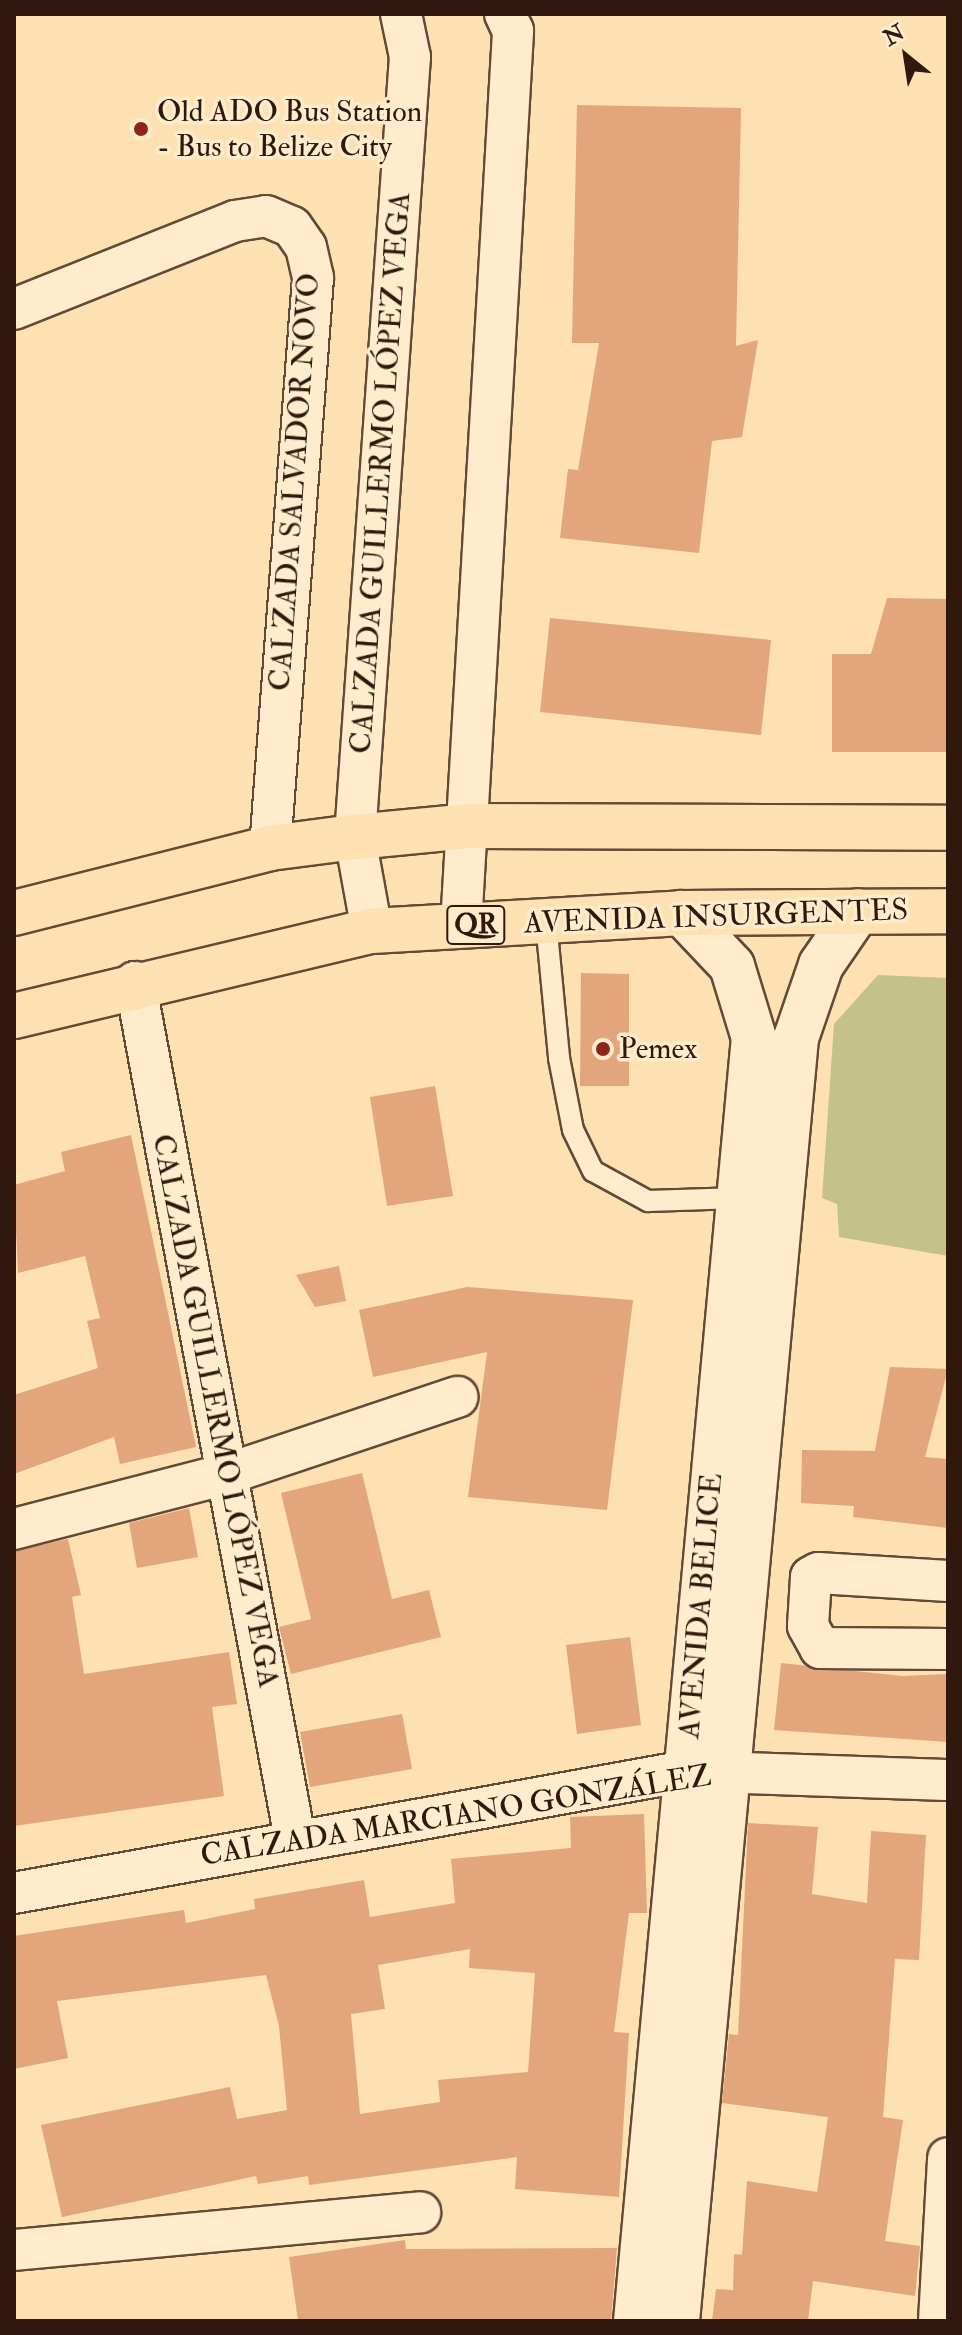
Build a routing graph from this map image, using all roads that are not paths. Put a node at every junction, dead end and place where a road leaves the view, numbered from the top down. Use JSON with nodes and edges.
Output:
{"nodes":[{"id":1,"x":401,"y":14,"type":"edge"},
{"id":2,"x":505,"y":14,"type":"edge"},
{"id":3,"x":14,"y":309,"type":"edge"},
{"id":4,"x":470,"y":826,"type":"junction"},
{"id":5,"x":948,"y":828,"type":"edge"},
{"id":6,"x":355,"y":837,"type":"junction"},
{"id":7,"x":270,"y":848,"type":"junction"},
{"id":8,"x":858,"y":911,"type":"junction"},
{"id":9,"x":948,"y":911,"type":"edge"},
{"id":10,"x":14,"y":913,"type":"edge"},
{"id":11,"x":682,"y":913,"type":"junction"},
{"id":12,"x":546,"y":922,"type":"junction"},
{"id":13,"x":461,"y":926,"type":"junction"},
{"id":14,"x":372,"y":931,"type":"junction"},
{"id":15,"x":135,"y":982,"type":"junction"},
{"id":16,"x":14,"y":1016,"type":"edge"},
{"id":17,"x":739,"y":1198,"type":"junction"},
{"id":18,"x":457,"y":1397,"type":"dead end"},
{"id":19,"x":227,"y":1474,"type":"junction"},
{"id":20,"x":14,"y":1529,"type":"edge"},
{"id":21,"x":948,"y":1581,"type":"edge"},
{"id":22,"x":948,"y":1649,"type":"edge"},
{"id":23,"x":707,"y":1771,"type":"junction"},
{"id":24,"x":948,"y":1780,"type":"edge"},
{"id":25,"x":295,"y":1839,"type":"junction"},
{"id":26,"x":14,"y":1893,"type":"edge"},
{"id":27,"x":948,"y":2158,"type":"edge"},
{"id":28,"x":420,"y":2212,"type":"dead end"},
{"id":29,"x":14,"y":2250,"type":"edge"},
{"id":30,"x":636,"y":2321,"type":"edge"},
{"id":31,"x":677,"y":2321,"type":"edge"},
{"id":32,"x":939,"y":2321,"type":"edge"}],
"edges":[{"from":1,"to":6,"type":"street","name":"CALZADA GUILLERMO LÓPEZ VEGA"},
{"from":2,"to":4,"type":"street"},
{"from":3,"to":7,"type":"street","name":"CALZADA SALVADOR NOVO"},
{"from":4,"to":5,"type":"main road"},
{"from":4,"to":6,"type":"main road"},
{"from":4,"to":13,"type":"street"},
{"from":6,"to":7,"type":"main road"},
{"from":6,"to":14,"type":"street","name":"CALZADA GUILLERMO LÓPEZ VEGA"},
{"from":7,"to":10,"type":"main road"},
{"from":8,"to":9,"type":"main road","name":"AVENIDA INSURGENTES","number":"QR"},
{"from":8,"to":11,"type":"main road","name":"AVENIDA INSURGENTES","number":"QR"},
{"from":8,"to":23,"type":"main road","name":"AVENIDA BELICE"},
{"from":11,"to":12,"type":"main road","name":"AVENIDA INSURGENTES","number":"QR"},
{"from":11,"to":17,"type":"main road","name":"AVENIDA BELICE"},
{"from":12,"to":13,"type":"main road","name":"AVENIDA INSURGENTES","number":"QR"},
{"from":12,"to":17,"type":"lane"},
{"from":13,"to":14,"type":"main road","name":"AVENIDA INSURGENTES","number":"QR"},
{"from":14,"to":15,"type":"main road","name":"AVENIDA INSURGENTES","number":"QR"},
{"from":15,"to":16,"type":"main road","name":"AVENIDA INSURGENTES","number":"QR"},
{"from":15,"to":19,"type":"street","name":"CALZADA GUILLERMO LÓPEZ VEGA"},
{"from":17,"to":23,"type":"main road","name":"AVENIDA BELICE"},
{"from":18,"to":19,"type":"street"},
{"from":19,"to":20,"type":"street"},
{"from":19,"to":25,"type":"street","name":"CALZADA GUILLERMO LÓPEZ VEGA"},
{"from":21,"to":22,"type":"street"},
{"from":23,"to":24,"type":"street","name":"CALZADA MARCIANO GONZÁLEZ"},
{"from":23,"to":25,"type":"street","name":"CALZADA MARCIANO GONZÁLEZ"},
{"from":23,"to":30,"type":"main road","name":"AVENIDA BELICE"},
{"from":23,"to":31,"type":"main road","name":"AVENIDA BELICE"},
{"from":25,"to":26,"type":"street","name":"CALZADA MARCIANO GONZÁLEZ"},
{"from":27,"to":32,"type":"street"},
{"from":28,"to":29,"type":"street"}]}
